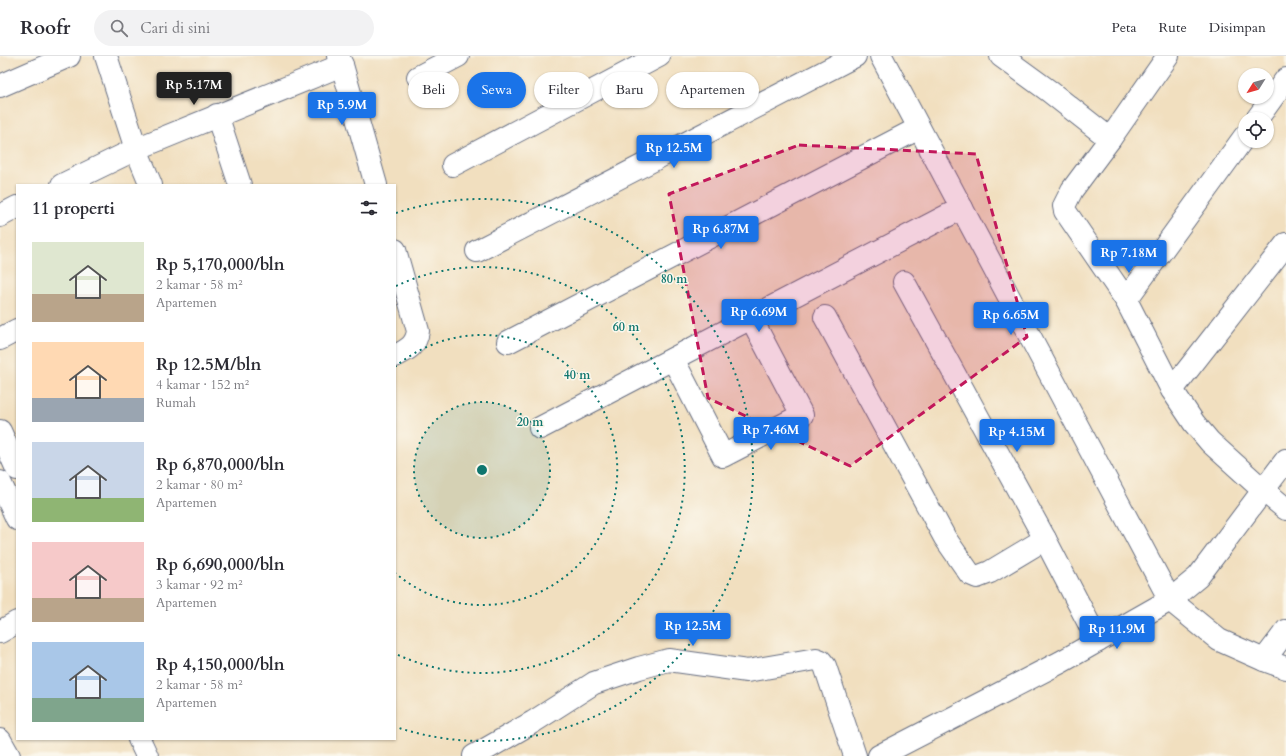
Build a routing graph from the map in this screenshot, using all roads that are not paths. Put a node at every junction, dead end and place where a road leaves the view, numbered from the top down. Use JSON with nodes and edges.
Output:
{"nodes":[{"id":1,"x":69,"y":56,"type":"edge"},
{"id":2,"x":106,"y":56,"type":"edge"},
{"id":3,"x":458,"y":56,"type":"edge"},
{"id":4,"x":659,"y":56,"type":"edge"},
{"id":5,"x":855,"y":56,"type":"edge"},
{"id":6,"x":881,"y":56,"type":"edge"},
{"id":7,"x":1001,"y":56,"type":"edge"},
{"id":8,"x":1162,"y":58,"type":"edge"},
{"id":9,"x":340,"y":61,"type":"edge"},
{"id":10,"x":428,"y":72,"type":"edge"},
{"id":11,"x":1286,"y":79,"type":"edge"},
{"id":12,"x":0,"y":86,"type":"edge"},
{"id":13,"x":1262,"y":112,"type":"edge"},
{"id":14,"x":217,"y":115,"type":"junction"},
{"id":15,"x":919,"y":128,"type":"junction"},
{"id":16,"x":1110,"y":139,"type":"junction"},
{"id":17,"x":1238,"y":146,"type":"edge"},
{"id":18,"x":136,"y":149,"type":"junction"},
{"id":19,"x":453,"y":165,"type":"dead end"},
{"id":20,"x":64,"y":184,"type":"edge"},
{"id":21,"x":151,"y":184,"type":"edge"},
{"id":22,"x":240,"y":184,"type":"edge"},
{"id":23,"x":376,"y":184,"type":"edge"},
{"id":24,"x":16,"y":208,"type":"edge"},
{"id":25,"x":962,"y":208,"type":"junction"},
{"id":26,"x":0,"y":216,"type":"edge"},
{"id":27,"x":1286,"y":244,"type":"edge"},
{"id":28,"x":477,"y":251,"type":"dead end"},
{"id":29,"x":396,"y":254,"type":"edge"},
{"id":30,"x":904,"y":282,"type":"dead end"},
{"id":31,"x":1126,"y":300,"type":"junction"},
{"id":32,"x":825,"y":317,"type":"dead end"},
{"id":33,"x":751,"y":318,"type":"junction"},
{"id":34,"x":16,"y":331,"type":"edge"},
{"id":35,"x":0,"y":339,"type":"edge"},
{"id":36,"x":508,"y":342,"type":"dead end"},
{"id":37,"x":396,"y":355,"type":"edge"},
{"id":38,"x":673,"y":359,"type":"junction"},
{"id":39,"x":1172,"y":390,"type":"junction"},
{"id":40,"x":540,"y":428,"type":"dead end"},
{"id":41,"x":0,"y":431,"type":"edge"},
{"id":42,"x":15,"y":457,"type":"edge"},
{"id":43,"x":1286,"y":460,"type":"edge"},
{"id":44,"x":0,"y":482,"type":"edge"},
{"id":45,"x":1263,"y":490,"type":"junction"},
{"id":46,"x":1286,"y":509,"type":"edge"},
{"id":47,"x":16,"y":517,"type":"edge"},
{"id":48,"x":1046,"y":539,"type":"junction"},
{"id":49,"x":1170,"y":600,"type":"junction"},
{"id":50,"x":16,"y":623,"type":"edge"},
{"id":51,"x":1286,"y":631,"type":"edge"},
{"id":52,"x":0,"y":632,"type":"edge"},
{"id":53,"x":1098,"y":641,"type":"junction"},
{"id":54,"x":1264,"y":660,"type":"junction"},
{"id":55,"x":1286,"y":668,"type":"edge"},
{"id":56,"x":0,"y":740,"type":"edge"},
{"id":57,"x":139,"y":740,"type":"edge"},
{"id":58,"x":9,"y":756,"type":"edge"},
{"id":59,"x":147,"y":756,"type":"edge"},
{"id":60,"x":474,"y":756,"type":"edge"},
{"id":61,"x":855,"y":756,"type":"edge"},
{"id":62,"x":879,"y":756,"type":"edge"}],
"edges":[{"from":1,"to":12,"type":"street"},
{"from":2,"to":18,"type":"street"},
{"from":3,"to":10,"type":"street"},
{"from":4,"to":19,"type":"street"},
{"from":5,"to":28,"type":"street"},
{"from":6,"to":15,"type":"street"},
{"from":7,"to":16,"type":"street"},
{"from":8,"to":16,"type":"street"},
{"from":9,"to":14,"type":"street"},
{"from":9,"to":23,"type":"street"},
{"from":11,"to":13,"type":"street"},
{"from":14,"to":18,"type":"street"},
{"from":14,"to":22,"type":"street"},
{"from":15,"to":25,"type":"street"},
{"from":15,"to":36,"type":"street"},
{"from":16,"to":31,"type":"street"},
{"from":17,"to":31,"type":"street"},
{"from":18,"to":20,"type":"street"},
{"from":18,"to":21,"type":"street"},
{"from":24,"to":26,"type":"street"},
{"from":25,"to":33,"type":"street"},
{"from":25,"to":49,"type":"street"},
{"from":27,"to":39,"type":"street"},
{"from":29,"to":37,"type":"street"},
{"from":30,"to":48,"type":"street"},
{"from":31,"to":39,"type":"street"},
{"from":32,"to":48,"type":"street"},
{"from":33,"to":38,"type":"street"},
{"from":33,"to":38,"type":"street"},
{"from":34,"to":35,"type":"street"},
{"from":38,"to":40,"type":"street"},
{"from":39,"to":45,"type":"street"},
{"from":41,"to":42,"type":"street"},
{"from":43,"to":45,"type":"street"},
{"from":44,"to":47,"type":"street"},
{"from":45,"to":46,"type":"street"},
{"from":45,"to":49,"type":"street"},
{"from":48,"to":53,"type":"street"},
{"from":49,"to":53,"type":"street"},
{"from":49,"to":54,"type":"street"},
{"from":50,"to":52,"type":"street"},
{"from":51,"to":54,"type":"street"},
{"from":53,"to":62,"type":"street"},
{"from":54,"to":55,"type":"street"},
{"from":56,"to":58,"type":"street"},
{"from":57,"to":59,"type":"street"},
{"from":60,"to":61,"type":"street"}]}
